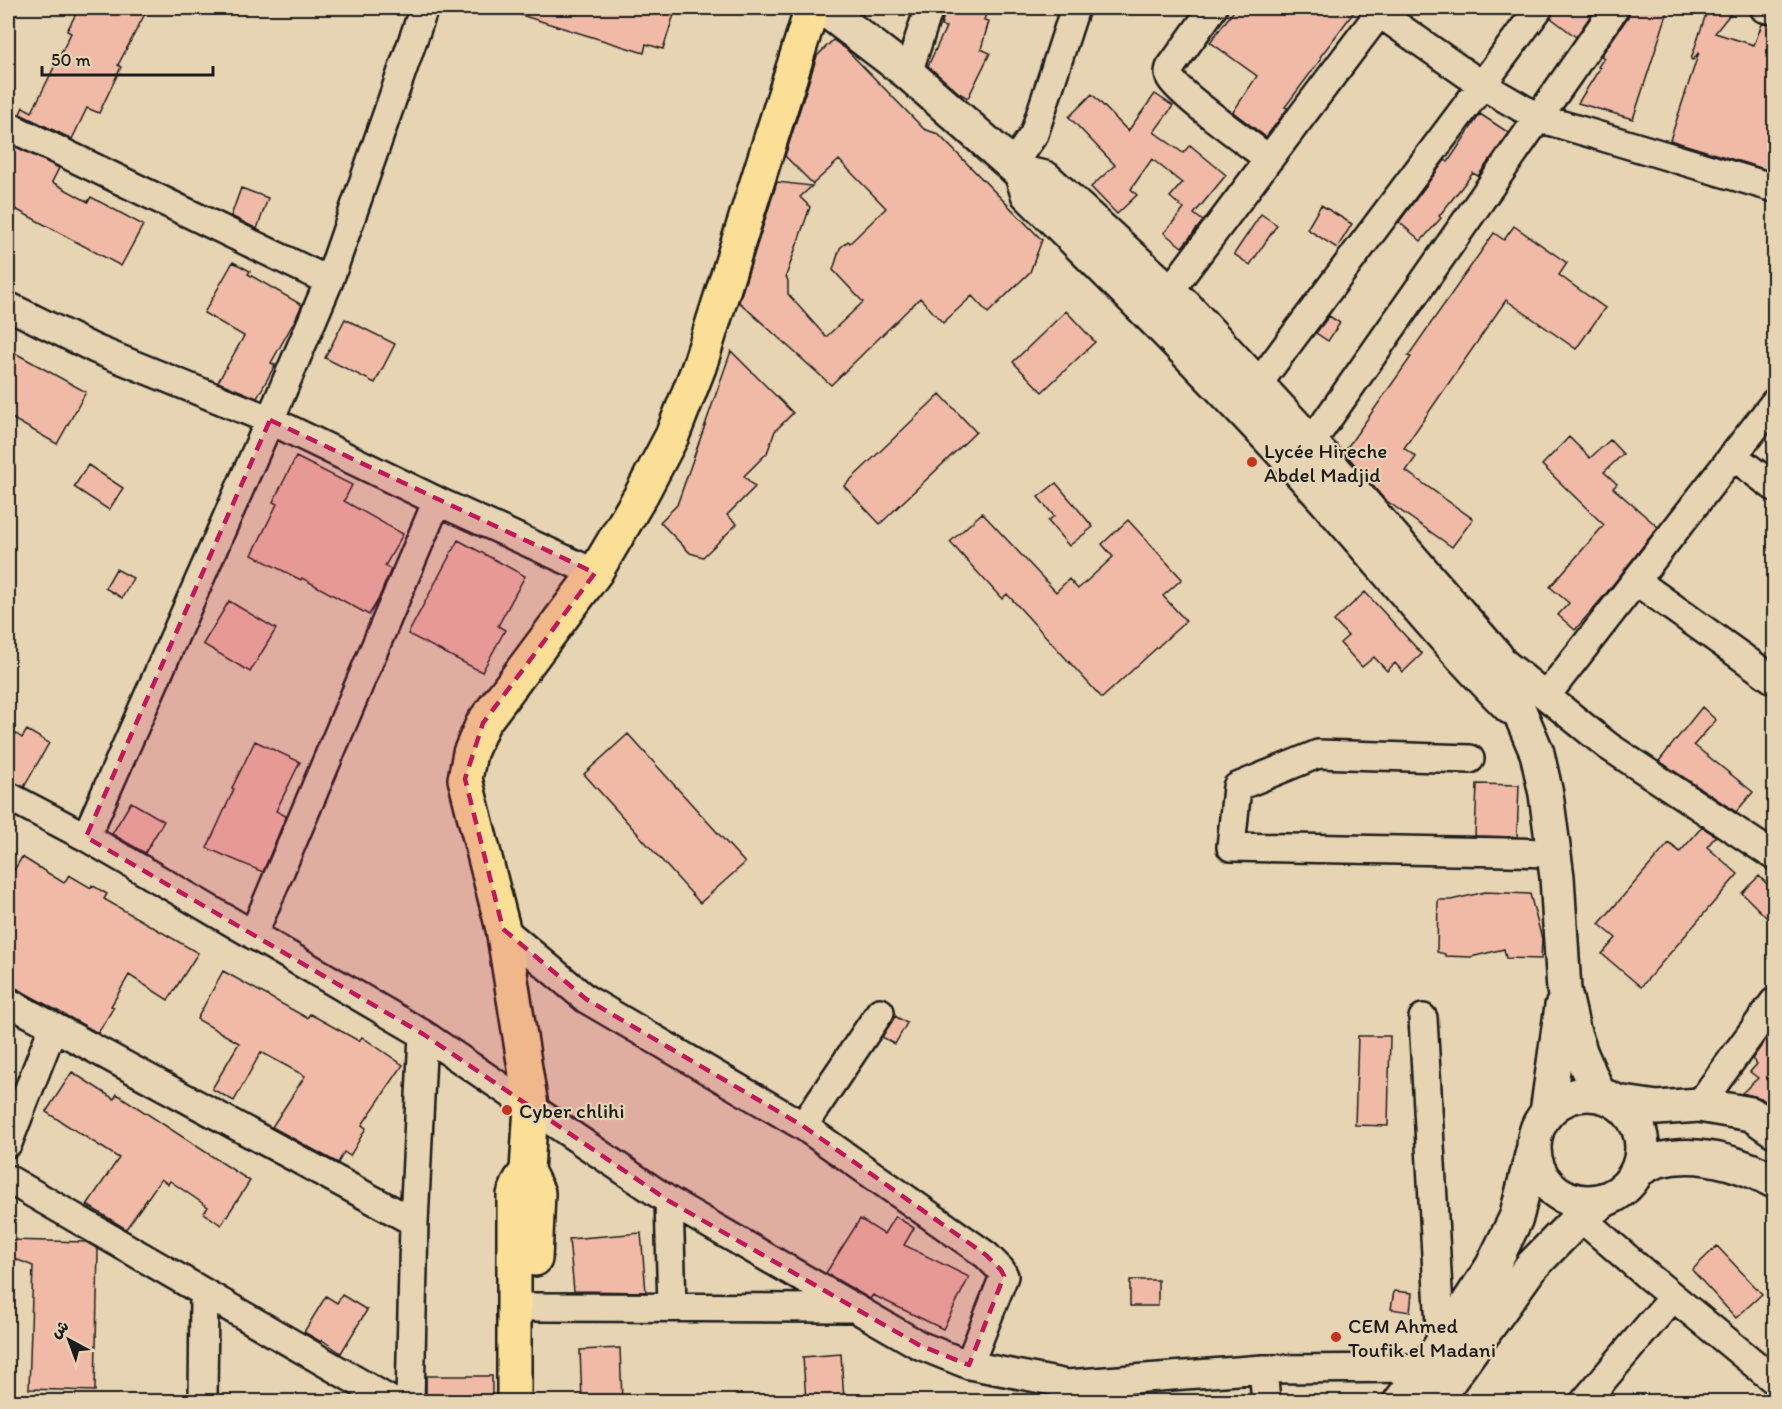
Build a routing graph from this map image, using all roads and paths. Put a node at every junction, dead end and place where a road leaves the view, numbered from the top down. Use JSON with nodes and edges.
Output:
{"nodes":[{"id":1,"x":424,"y":8,"type":"edge"},
{"id":2,"x":812,"y":8,"type":"edge"},
{"id":3,"x":823,"y":8,"type":"edge"},
{"id":4,"x":929,"y":8,"type":"edge"},
{"id":5,"x":1075,"y":8,"type":"edge"},
{"id":6,"x":1213,"y":8,"type":"edge"},
{"id":7,"x":1539,"y":8,"type":"edge"},
{"id":8,"x":1615,"y":8,"type":"edge"},
{"id":9,"x":1764,"y":8,"type":"edge"},
{"id":10,"x":1381,"y":10,"type":"edge"},
{"id":11,"x":1774,"y":10,"type":"edge"},
{"id":12,"x":908,"y":73,"type":"junction"},
{"id":13,"x":1482,"y":85,"type":"junction"},
{"id":14,"x":1539,"y":118,"type":"junction"},
{"id":15,"x":8,"y":126,"type":"edge"},
{"id":16,"x":1269,"y":159,"type":"junction"},
{"id":17,"x":1016,"y":169,"type":"junction"},
{"id":18,"x":1774,"y":188,"type":"edge"},
{"id":19,"x":329,"y":281,"type":"junction"},
{"id":20,"x":1160,"y":304,"type":"junction"},
{"id":21,"x":8,"y":306,"type":"edge"},
{"id":22,"x":1249,"y":396,"type":"junction"},
{"id":23,"x":1774,"y":403,"type":"edge"},
{"id":24,"x":270,"y":420,"type":"junction"},
{"id":25,"x":1302,"y":454,"type":"junction"},
{"id":26,"x":1733,"y":456,"type":"junction"},
{"id":27,"x":1774,"y":487,"type":"edge"},
{"id":28,"x":437,"y":501,"type":"junction"},
{"id":29,"x":595,"y":573,"type":"junction"},
{"id":30,"x":1636,"y":581,"type":"junction"},
{"id":31,"x":1496,"y":656,"type":"junction"},
{"id":32,"x":1774,"y":680,"type":"edge"},
{"id":33,"x":1546,"y":696,"type":"junction"},
{"id":34,"x":1522,"y":719,"type":"junction"},
{"id":35,"x":1470,"y":759,"type":"dead end"},
{"id":36,"x":8,"y":796,"type":"edge"},
{"id":37,"x":86,"y":837,"type":"junction"},
{"id":38,"x":1554,"y":853,"type":"junction"},
{"id":39,"x":1774,"y":856,"type":"edge"},
{"id":40,"x":503,"y":929,"type":"junction"},
{"id":41,"x":253,"y":935,"type":"junction"},
{"id":42,"x":1564,"y":990,"type":"junction"},
{"id":43,"x":8,"y":1002,"type":"edge"},
{"id":44,"x":1774,"y":1002,"type":"edge"},
{"id":45,"x":880,"y":1012,"type":"dead end"},
{"id":46,"x":1423,"y":1018,"type":"dead end"},
{"id":47,"x":53,"y":1027,"type":"junction"},
{"id":48,"x":423,"y":1034,"type":"junction"},
{"id":49,"x":1608,"y":1098,"type":"junction"},
{"id":50,"x":1699,"y":1105,"type":"junction"},
{"id":51,"x":531,"y":1106,"type":"junction"},
{"id":52,"x":1547,"y":1113,"type":"junction"},
{"id":53,"x":803,"y":1126,"type":"junction"},
{"id":54,"x":1774,"y":1130,"type":"edge"},
{"id":55,"x":8,"y":1143,"type":"edge"},
{"id":56,"x":1534,"y":1147,"type":"junction"},
{"id":57,"x":1638,"y":1170,"type":"junction"},
{"id":58,"x":527,"y":1171,"type":"junction"},
{"id":59,"x":8,"y":1179,"type":"edge"},
{"id":60,"x":1774,"y":1181,"type":"edge"},
{"id":61,"x":669,"y":1201,"type":"junction"},
{"id":62,"x":1593,"y":1208,"type":"junction"},
{"id":63,"x":414,"y":1222,"type":"junction"},
{"id":64,"x":204,"y":1293,"type":"junction"},
{"id":65,"x":1673,"y":1297,"type":"junction"},
{"id":66,"x":532,"y":1307,"type":"junction"},
{"id":67,"x":672,"y":1307,"type":"junction"},
{"id":68,"x":856,"y":1308,"type":"junction"},
{"id":69,"x":1442,"y":1360,"type":"junction"},
{"id":70,"x":969,"y":1365,"type":"junction"},
{"id":71,"x":1263,"y":1369,"type":"junction"},
{"id":72,"x":1774,"y":1380,"type":"edge"},
{"id":73,"x":1067,"y":1393,"type":"edge"},
{"id":74,"x":203,"y":1401,"type":"edge"},
{"id":75,"x":393,"y":1401,"type":"edge"},
{"id":76,"x":410,"y":1401,"type":"edge"},
{"id":77,"x":514,"y":1401,"type":"edge"},
{"id":78,"x":532,"y":1401,"type":"edge"},
{"id":79,"x":1266,"y":1401,"type":"edge"},
{"id":80,"x":1400,"y":1401,"type":"edge"},
{"id":81,"x":1434,"y":1401,"type":"edge"},
{"id":82,"x":1584,"y":1401,"type":"edge"}],
"edges":[{"from":1,"to":19,"type":"street"},
{"from":2,"to":29,"type":"main road"},
{"from":3,"to":12,"type":"street"},
{"from":4,"to":12,"type":"street"},
{"from":5,"to":17,"type":"street"},
{"from":6,"to":16,"type":"street"},
{"from":7,"to":13,"type":"street"},
{"from":8,"to":14,"type":"street"},
{"from":9,"to":11,"type":"street"},
{"from":10,"to":13,"type":"street"},
{"from":10,"to":16,"type":"street"},
{"from":12,"to":17,"type":"street"},
{"from":13,"to":14,"type":"street"},
{"from":13,"to":22,"type":"street"},
{"from":14,"to":18,"type":"street"},
{"from":14,"to":25,"type":"street"},
{"from":15,"to":19,"type":"street"},
{"from":16,"to":20,"type":"street"},
{"from":17,"to":20,"type":"street"},
{"from":19,"to":24,"type":"street"},
{"from":20,"to":22,"type":"street"},
{"from":21,"to":24,"type":"street"},
{"from":22,"to":25,"type":"street"},
{"from":23,"to":26,"type":"street"},
{"from":24,"to":28,"type":"street"},
{"from":24,"to":37,"type":"street"},
{"from":25,"to":31,"type":"street"},
{"from":25,"to":34,"type":"street"},
{"from":26,"to":27,"type":"street"},
{"from":26,"to":30,"type":"street"},
{"from":28,"to":29,"type":"street"},
{"from":28,"to":41,"type":"street"},
{"from":29,"to":40,"type":"main road"},
{"from":30,"to":32,"type":"street"},
{"from":30,"to":33,"type":"street"},
{"from":31,"to":33,"type":"street"},
{"from":31,"to":34,"type":"street"},
{"from":33,"to":39,"type":"street"},
{"from":34,"to":38,"type":"street"},
{"from":35,"to":38,"type":"street"},
{"from":36,"to":37,"type":"street"},
{"from":37,"to":41,"type":"street"},
{"from":38,"to":42,"type":"street"},
{"from":40,"to":51,"type":"main road"},
{"from":40,"to":53,"type":"street"},
{"from":41,"to":48,"type":"street"},
{"from":42,"to":49,"type":"street"},
{"from":42,"to":52,"type":"street"},
{"from":43,"to":47,"type":"street"},
{"from":44,"to":50,"type":"street"},
{"from":45,"to":53,"type":"street"},
{"from":46,"to":69,"type":"street"},
{"from":47,"to":55,"type":"street"},
{"from":47,"to":63,"type":"street"},
{"from":48,"to":51,"type":"street"},
{"from":48,"to":63,"type":"street"},
{"from":49,"to":50,"type":"street"},
{"from":49,"to":52,"type":"street"},
{"from":49,"to":57,"type":"street"},
{"from":50,"to":54,"type":"street"},
{"from":51,"to":58,"type":"main road"},
{"from":51,"to":61,"type":"street"},
{"from":52,"to":56,"type":"street"},
{"from":53,"to":70,"type":"street"},
{"from":56,"to":62,"type":"street"},
{"from":56,"to":69,"type":"street"},
{"from":57,"to":60,"type":"street"},
{"from":57,"to":62,"type":"street"},
{"from":58,"to":66,"type":"main road"},
{"from":58,"to":77,"type":"main road"},
{"from":59,"to":64,"type":"street"},
{"from":61,"to":67,"type":"street"},
{"from":61,"to":68,"type":"street"},
{"from":62,"to":65,"type":"street"},
{"from":62,"to":69,"type":"street"},
{"from":63,"to":76,"type":"street"},
{"from":64,"to":74,"type":"street"},
{"from":64,"to":75,"type":"street"},
{"from":65,"to":72,"type":"street"},
{"from":65,"to":82,"type":"street"},
{"from":66,"to":67,"type":"street"},
{"from":66,"to":78,"type":"main road"},
{"from":67,"to":68,"type":"street"},
{"from":68,"to":70,"type":"street"},
{"from":69,"to":71,"type":"street"},
{"from":69,"to":80,"type":"street"},
{"from":69,"to":81,"type":"street"},
{"from":70,"to":73,"type":"street"},
{"from":71,"to":73,"type":"street"},
{"from":71,"to":79,"type":"street"}]}
